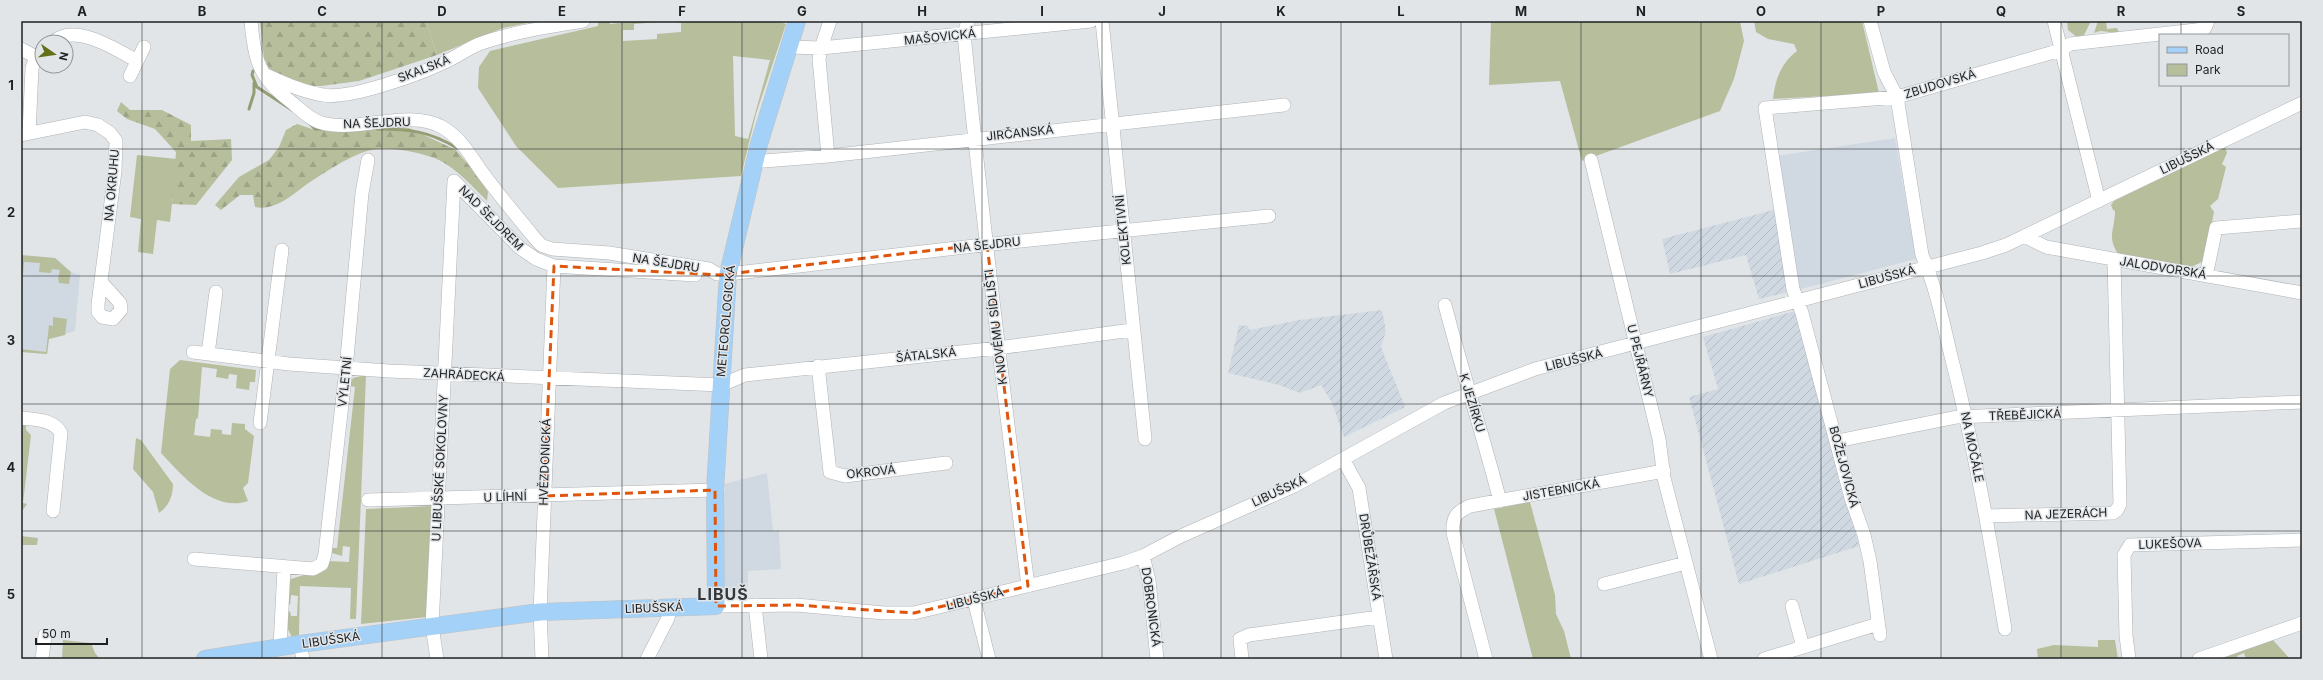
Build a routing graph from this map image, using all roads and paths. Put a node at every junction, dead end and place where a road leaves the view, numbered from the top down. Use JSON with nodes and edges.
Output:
{"nodes":[{"id":1,"x":251,"y":21,"type":"edge"},
{"id":2,"x":583,"y":21,"type":"edge"},
{"id":3,"x":797,"y":21,"type":"edge"},
{"id":4,"x":830,"y":21,"type":"edge"},
{"id":5,"x":968,"y":21,"type":"edge"},
{"id":6,"x":1091,"y":21,"type":"edge"},
{"id":7,"x":1102,"y":21,"type":"edge"},
{"id":8,"x":1870,"y":21,"type":"edge"},
{"id":9,"x":2054,"y":21,"type":"edge"},
{"id":10,"x":2208,"y":21,"type":"edge"},
{"id":11,"x":964,"y":34,"type":"junction"},
{"id":12,"x":2159,"y":34,"type":"edge"},
{"id":13,"x":2160,"y":34,"type":"edge"},
{"id":14,"x":74,"y":36,"type":"edge"},
{"id":15,"x":144,"y":47,"type":"dead end"},
{"id":16,"x":789,"y":47,"type":"junction"},
{"id":17,"x":820,"y":48,"type":"junction"},
{"id":18,"x":21,"y":49,"type":"edge"},
{"id":19,"x":2061,"y":50,"type":"junction"},
{"id":20,"x":34,"y":53,"type":"edge"},
{"id":21,"x":137,"y":61,"type":"junction"},
{"id":22,"x":34,"y":64,"type":"edge"},
{"id":23,"x":266,"y":75,"type":"junction"},
{"id":24,"x":130,"y":76,"type":"dead end"},
{"id":25,"x":1897,"y":97,"type":"junction"},
{"id":26,"x":2302,"y":103,"type":"edge"},
{"id":27,"x":1284,"y":105,"type":"dead end"},
{"id":28,"x":1112,"y":124,"type":"junction"},
{"id":29,"x":25,"y":134,"type":"edge"},
{"id":30,"x":975,"y":138,"type":"junction"},
{"id":31,"x":828,"y":156,"type":"junction"},
{"id":32,"x":368,"y":160,"type":"dead end"},
{"id":33,"x":755,"y":160,"type":"junction"},
{"id":34,"x":1591,"y":160,"type":"dead end"},
{"id":35,"x":454,"y":182,"type":"joint"},
{"id":36,"x":2099,"y":201,"type":"junction"},
{"id":37,"x":1269,"y":216,"type":"dead end"},
{"id":38,"x":2302,"y":221,"type":"edge"},
{"id":39,"x":1123,"y":231,"type":"junction"},
{"id":40,"x":2026,"y":237,"type":"junction"},
{"id":41,"x":987,"y":244,"type":"junction"},
{"id":42,"x":282,"y":250,"type":"dead end"},
{"id":43,"x":2114,"y":260,"type":"junction"},
{"id":44,"x":554,"y":266,"type":"junction"},
{"id":45,"x":1927,"y":267,"type":"junction"},
{"id":46,"x":722,"y":274,"type":"junction"},
{"id":47,"x":2206,"y":276,"type":"junction"},
{"id":48,"x":102,"y":283,"type":"dead end"},
{"id":49,"x":216,"y":292,"type":"dead end"},
{"id":50,"x":2302,"y":293,"type":"edge"},
{"id":51,"x":1798,"y":301,"type":"junction"},
{"id":52,"x":1445,"y":304,"type":"dead end"},
{"id":53,"x":1132,"y":330,"type":"junction"},
{"id":54,"x":1636,"y":344,"type":"junction"},
{"id":55,"x":998,"y":348,"type":"junction"},
{"id":56,"x":193,"y":352,"type":"dead end"},
{"id":57,"x":208,"y":354,"type":"junction"},
{"id":58,"x":267,"y":360,"type":"junction"},
{"id":59,"x":818,"y":366,"type":"junction"},
{"id":60,"x":346,"y":369,"type":"junction"},
{"id":61,"x":444,"y":374,"type":"junction"},
{"id":62,"x":548,"y":379,"type":"junction"},
{"id":63,"x":721,"y":385,"type":"junction"},
{"id":64,"x":1469,"y":392,"type":"junction"},
{"id":65,"x":2302,"y":402,"type":"edge"},
{"id":66,"x":2119,"y":411,"type":"junction"},
{"id":67,"x":1967,"y":416,"type":"junction"},
{"id":68,"x":21,"y":418,"type":"edge"},
{"id":69,"x":260,"y":423,"type":"dead end"},
{"id":70,"x":1145,"y":439,"type":"dead end"},
{"id":71,"x":1837,"y":441,"type":"junction"},
{"id":72,"x":1343,"y":459,"type":"junction"},
{"id":73,"x":946,"y":463,"type":"dead end"},
{"id":74,"x":1664,"y":471,"type":"junction"},
{"id":75,"x":715,"y":490,"type":"junction"},
{"id":76,"x":544,"y":496,"type":"junction"},
{"id":77,"x":438,"y":499,"type":"junction"},
{"id":78,"x":368,"y":500,"type":"dead end"},
{"id":79,"x":1500,"y":501,"type":"junction"},
{"id":80,"x":53,"y":511,"type":"dead end"},
{"id":81,"x":1986,"y":516,"type":"junction"},
{"id":82,"x":2302,"y":540,"type":"edge"},
{"id":83,"x":1143,"y":556,"type":"junction"},
{"id":84,"x":194,"y":559,"type":"dead end"},
{"id":85,"x":1686,"y":563,"type":"junction"},
{"id":86,"x":284,"y":568,"type":"junction"},
{"id":87,"x":1604,"y":584,"type":"dead end"},
{"id":88,"x":1028,"y":586,"type":"junction"},
{"id":89,"x":974,"y":600,"type":"junction"},
{"id":90,"x":755,"y":605,"type":"junction"},
{"id":91,"x":716,"y":606,"type":"junction"},
{"id":92,"x":1792,"y":606,"type":"dead end"},
{"id":93,"x":670,"y":607,"type":"junction"},
{"id":94,"x":540,"y":612,"type":"junction"},
{"id":95,"x":1379,"y":617,"type":"junction"},
{"id":96,"x":2302,"y":622,"type":"edge"},
{"id":97,"x":432,"y":626,"type":"junction"},
{"id":98,"x":2004,"y":629,"type":"dead end"},
{"id":99,"x":45,"y":635,"type":"dead end"},
{"id":100,"x":280,"y":647,"type":"junction"},
{"id":101,"x":1803,"y":647,"type":"junction"},
{"id":102,"x":302,"y":651,"type":"edge"},
{"id":103,"x":42,"y":659,"type":"edge"},
{"id":104,"x":205,"y":659,"type":"edge"},
{"id":105,"x":437,"y":659,"type":"edge"},
{"id":106,"x":542,"y":659,"type":"edge"},
{"id":107,"x":647,"y":659,"type":"edge"},
{"id":108,"x":761,"y":659,"type":"edge"},
{"id":109,"x":989,"y":659,"type":"edge"},
{"id":110,"x":1158,"y":659,"type":"edge"},
{"id":111,"x":1242,"y":659,"type":"edge"},
{"id":112,"x":1386,"y":659,"type":"edge"},
{"id":113,"x":1486,"y":659,"type":"edge"},
{"id":114,"x":1711,"y":659,"type":"edge"},
{"id":115,"x":1764,"y":659,"type":"edge"},
{"id":116,"x":2129,"y":659,"type":"edge"},
{"id":117,"x":2199,"y":659,"type":"edge"}],
"edges":[{"from":1,"to":23,"type":"street","name":"NA ŠEJDRU"},
{"from":2,"to":23,"type":"street","name":"SKALSKÁ"},
{"from":3,"to":16,"type":"main road","name":"METEOROLOGICKÁ"},
{"from":4,"to":17,"type":"street"},
{"from":5,"to":11,"type":"street","name":"K NOVÉMU SÍDLIŠTI"},
{"from":6,"to":11,"type":"street","name":"MAŠOVICKÁ"},
{"from":7,"to":28,"type":"street","name":"KOLEKTIVNÍ"},
{"from":8,"to":25,"type":"street","name":"ZBUDOVSKÁ"},
{"from":9,"to":19,"type":"street"},
{"from":10,"to":13,"type":"street","name":"ZBUDOVSKÁ"},
{"from":11,"to":17,"type":"street","name":"MAŠOVICKÁ"},
{"from":11,"to":30,"type":"street","name":"K NOVÉMU SÍDLIŠTI"},
{"from":12,"to":19,"type":"street","name":"ZBUDOVSKÁ"},
{"from":14,"to":21,"type":"street"},
{"from":15,"to":21,"type":"street"},
{"from":16,"to":17,"type":"street","name":"MAŠOVICKÁ"},
{"from":16,"to":33,"type":"main road","name":"METEOROLOGICKÁ"},
{"from":17,"to":31,"type":"street"},
{"from":18,"to":20,"type":"street"},
{"from":19,"to":25,"type":"street","name":"ZBUDOVSKÁ"},
{"from":19,"to":36,"type":"street"},
{"from":21,"to":24,"type":"street"},
{"from":22,"to":29,"type":"street"},
{"from":23,"to":46,"type":"street","name":"NA ŠEJDRU"},
{"from":25,"to":45,"type":"street","name":"NA MOČÁLE"},
{"from":25,"to":51,"type":"street","name":"BOŽEJOVICKÁ"},
{"from":26,"to":36,"type":"street","name":"LIBUŠSKÁ"},
{"from":27,"to":28,"type":"street","name":"JIRČANSKÁ"},
{"from":28,"to":30,"type":"street","name":"JIRČANSKÁ"},
{"from":28,"to":39,"type":"street","name":"KOLEKTIVNÍ"},
{"from":29,"to":48,"type":"street","name":"NA OKRUHU"},
{"from":30,"to":31,"type":"street","name":"JIRČANSKÁ"},
{"from":30,"to":41,"type":"street","name":"K NOVÉMU SÍDLIŠTI"},
{"from":31,"to":33,"type":"street","name":"JIRČANSKÁ"},
{"from":32,"to":60,"type":"street","name":"VÝLETNÍ"},
{"from":33,"to":46,"type":"main road","name":"METEOROLOGICKÁ"},
{"from":34,"to":54,"type":"street","name":"U PEJŘÁRNY"},
{"from":35,"to":44,"type":"street","name":"NAD ŠEJDREM"},
{"from":35,"to":61,"type":"street","name":"U LIBUŠSKÉ SOKOLOVNY"},
{"from":36,"to":40,"type":"street","name":"LIBUŠSKÁ"},
{"from":37,"to":39,"type":"street","name":"NA ŠEJDRU"},
{"from":38,"to":47,"type":"street"},
{"from":39,"to":41,"type":"street","name":"NA ŠEJDRU"},
{"from":39,"to":53,"type":"street","name":"KOLEKTIVNÍ"},
{"from":40,"to":43,"type":"street","name":"JALODVORSKÁ"},
{"from":40,"to":45,"type":"street","name":"LIBUŠSKÁ"},
{"from":41,"to":46,"type":"street","name":"NA ŠEJDRU"},
{"from":41,"to":55,"type":"street","name":"K NOVÉMU SÍDLIŠTI"},
{"from":42,"to":58,"type":"street"},
{"from":43,"to":47,"type":"street","name":"JALODVORSKÁ"},
{"from":43,"to":66,"type":"street","name":"NA JEZERÁCH"},
{"from":44,"to":46,"type":"street","name":"NAD ŠEJDREM"},
{"from":44,"to":62,"type":"street","name":"HVĚZDONICKÁ"},
{"from":45,"to":51,"type":"street","name":"LIBUŠSKÁ"},
{"from":45,"to":67,"type":"street","name":"NA MOČÁLE"},
{"from":46,"to":63,"type":"main road","name":"METEOROLOGICKÁ"},
{"from":47,"to":50,"type":"street","name":"JALODVORSKÁ"},
{"from":49,"to":57,"type":"street"},
{"from":51,"to":54,"type":"street","name":"LIBUŠSKÁ"},
{"from":51,"to":71,"type":"street","name":"BOŽEJOVICKÁ"},
{"from":52,"to":64,"type":"street","name":"K JEZÍRKU"},
{"from":53,"to":55,"type":"street","name":"ŠÁTALSKÁ"},
{"from":53,"to":70,"type":"street","name":"KOLEKTIVNÍ"},
{"from":54,"to":64,"type":"street","name":"LIBUŠSKÁ"},
{"from":54,"to":74,"type":"street","name":"U PEJŘÁRNY"},
{"from":55,"to":59,"type":"street","name":"ŠÁTALSKÁ"},
{"from":55,"to":88,"type":"street","name":"K NOVÉMU SÍDLIŠTI"},
{"from":56,"to":57,"type":"street","name":"ZAHRÁDECKÁ"},
{"from":57,"to":58,"type":"street","name":"ZAHRÁDECKÁ"},
{"from":58,"to":60,"type":"street","name":"ZAHRÁDECKÁ"},
{"from":58,"to":69,"type":"street"},
{"from":59,"to":63,"type":"street","name":"ŠÁTALSKÁ"},
{"from":59,"to":73,"type":"street","name":"OKROVÁ"},
{"from":60,"to":61,"type":"street","name":"ZAHRÁDECKÁ"},
{"from":60,"to":86,"type":"street","name":"VÝLETNÍ"},
{"from":61,"to":62,"type":"street","name":"ZAHRÁDECKÁ"},
{"from":61,"to":77,"type":"street","name":"U LIBUŠSKÉ SOKOLOVNY"},
{"from":62,"to":63,"type":"street","name":"ZAHRÁDECKÁ"},
{"from":62,"to":76,"type":"street","name":"HVĚZDONICKÁ"},
{"from":63,"to":75,"type":"main road","name":"METEOROLOGICKÁ"},
{"from":64,"to":72,"type":"street","name":"LIBUŠSKÁ"},
{"from":64,"to":79,"type":"street","name":"K JEZÍRKU"},
{"from":65,"to":66,"type":"street","name":"TŘEBĚJICKÁ"},
{"from":66,"to":67,"type":"street","name":"TŘEBĚJICKÁ"},
{"from":66,"to":81,"type":"street","name":"NA JEZERÁCH"},
{"from":67,"to":71,"type":"street","name":"TŘEBĚJICKÁ"},
{"from":67,"to":81,"type":"street","name":"NA MOČÁLE"},
{"from":68,"to":80,"type":"street"},
{"from":71,"to":101,"type":"street","name":"BOŽEJOVICKÁ"},
{"from":72,"to":83,"type":"street","name":"LIBUŠSKÁ"},
{"from":72,"to":95,"type":"street","name":"DRŮBEŽÁŘSKÁ"},
{"from":74,"to":79,"type":"street","name":"JISTEBNICKÁ"},
{"from":74,"to":85,"type":"street","name":"U PEJŘÁRNY"},
{"from":75,"to":76,"type":"street","name":"U LÍHNÍ"},
{"from":75,"to":91,"type":"main road","name":"METEOROLOGICKÁ"},
{"from":76,"to":77,"type":"street","name":"U LÍHNÍ"},
{"from":76,"to":94,"type":"street","name":"HVĚZDONICKÁ"},
{"from":77,"to":78,"type":"street","name":"U LÍHNÍ"},
{"from":77,"to":97,"type":"street","name":"U LIBUŠSKÉ SOKOLOVNY"},
{"from":79,"to":113,"type":"street","name":"JISTEBNICKÁ"},
{"from":81,"to":98,"type":"street","name":"NA MOČÁLE"},
{"from":82,"to":116,"type":"street","name":"LUKEŠOVA"},
{"from":83,"to":88,"type":"street","name":"LIBUŠSKÁ"},
{"from":83,"to":110,"type":"street","name":"DOBRONICKÁ"},
{"from":84,"to":86,"type":"street","name":"VÝLETNÍ"},
{"from":85,"to":87,"type":"street"},
{"from":85,"to":114,"type":"street","name":"U PEJŘÁRNY"},
{"from":86,"to":100,"type":"street"},
{"from":88,"to":89,"type":"street","name":"LIBUŠSKÁ"},
{"from":89,"to":90,"type":"street","name":"LIBUŠSKÁ"},
{"from":89,"to":109,"type":"street"},
{"from":90,"to":91,"type":"street","name":"LIBUŠSKÁ"},
{"from":90,"to":108,"type":"street"},
{"from":91,"to":93,"type":"main road","name":"LIBUŠSKÁ"},
{"from":92,"to":101,"type":"street"},
{"from":93,"to":94,"type":"main road","name":"LIBUŠSKÁ"},
{"from":93,"to":107,"type":"street"},
{"from":94,"to":97,"type":"main road","name":"LIBUŠSKÁ"},
{"from":94,"to":106,"type":"street","name":"HVĚZDONICKÁ"},
{"from":95,"to":111,"type":"street"},
{"from":95,"to":112,"type":"street","name":"DRŮBEŽÁŘSKÁ"},
{"from":96,"to":117,"type":"street"},
{"from":97,"to":102,"type":"main road","name":"LIBUŠSKÁ"},
{"from":97,"to":105,"type":"street","name":"U LIBUŠSKÉ SOKOLOVNY"},
{"from":99,"to":103,"type":"street"},
{"from":100,"to":102,"type":"main road","name":"LIBUŠSKÁ"},
{"from":100,"to":104,"type":"main road","name":"LIBUŠSKÁ"},
{"from":101,"to":115,"type":"street"}]}
